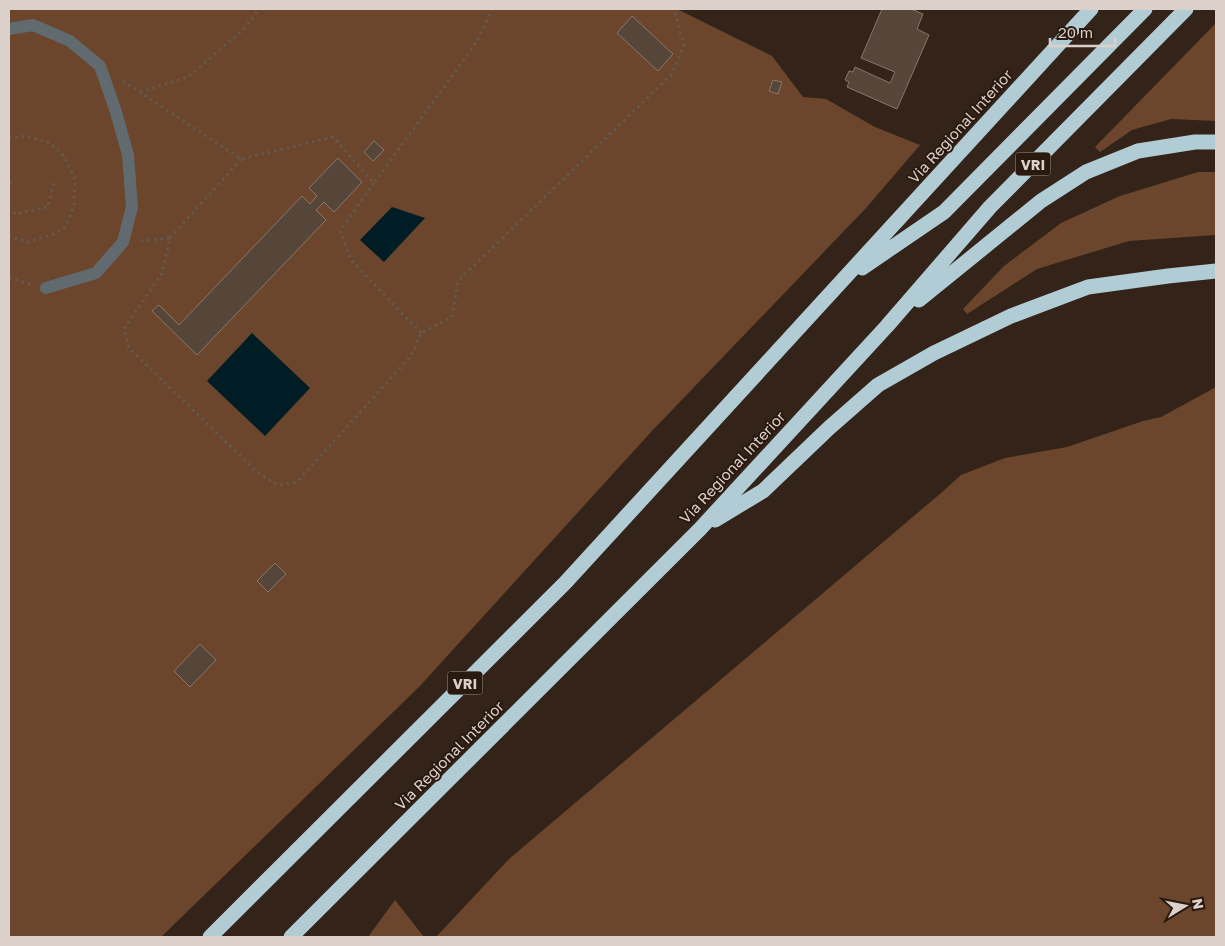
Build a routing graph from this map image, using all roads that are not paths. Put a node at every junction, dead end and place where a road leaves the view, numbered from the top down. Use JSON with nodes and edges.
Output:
{"nodes":[{"id":1,"x":1091,"y":9,"type":"edge"},
{"id":2,"x":1145,"y":9,"type":"edge"},
{"id":3,"x":1186,"y":9,"type":"edge"},
{"id":4,"x":9,"y":29,"type":"edge"},
{"id":5,"x":1216,"y":142,"type":"edge"},
{"id":6,"x":1216,"y":271,"type":"edge"},
{"id":7,"x":840,"y":283,"type":"junction"},
{"id":8,"x":46,"y":288,"type":"road end"},
{"id":9,"x":886,"y":326,"type":"junction"},
{"id":10,"x":700,"y":529,"type":"junction"},
{"id":11,"x":210,"y":937,"type":"edge"},
{"id":12,"x":292,"y":937,"type":"edge"}],
"edges":[{"from":1,"to":7,"type":"highway","name":"Via Regional Interior","number":"VRI"},
{"from":2,"to":7,"type":"highway"},
{"from":3,"to":9,"type":"highway","name":"Via Regional Interior","number":"VRI"},
{"from":4,"to":8,"type":"street"},
{"from":5,"to":9,"type":"highway"},
{"from":6,"to":10,"type":"highway"},
{"from":7,"to":11,"type":"highway","name":"Via Regional Interior","number":"VRI"},
{"from":9,"to":10,"type":"highway","name":"Via Regional Interior","number":"VRI"},
{"from":10,"to":12,"type":"highway","name":"Via Regional Interior","number":"VRI"}]}
